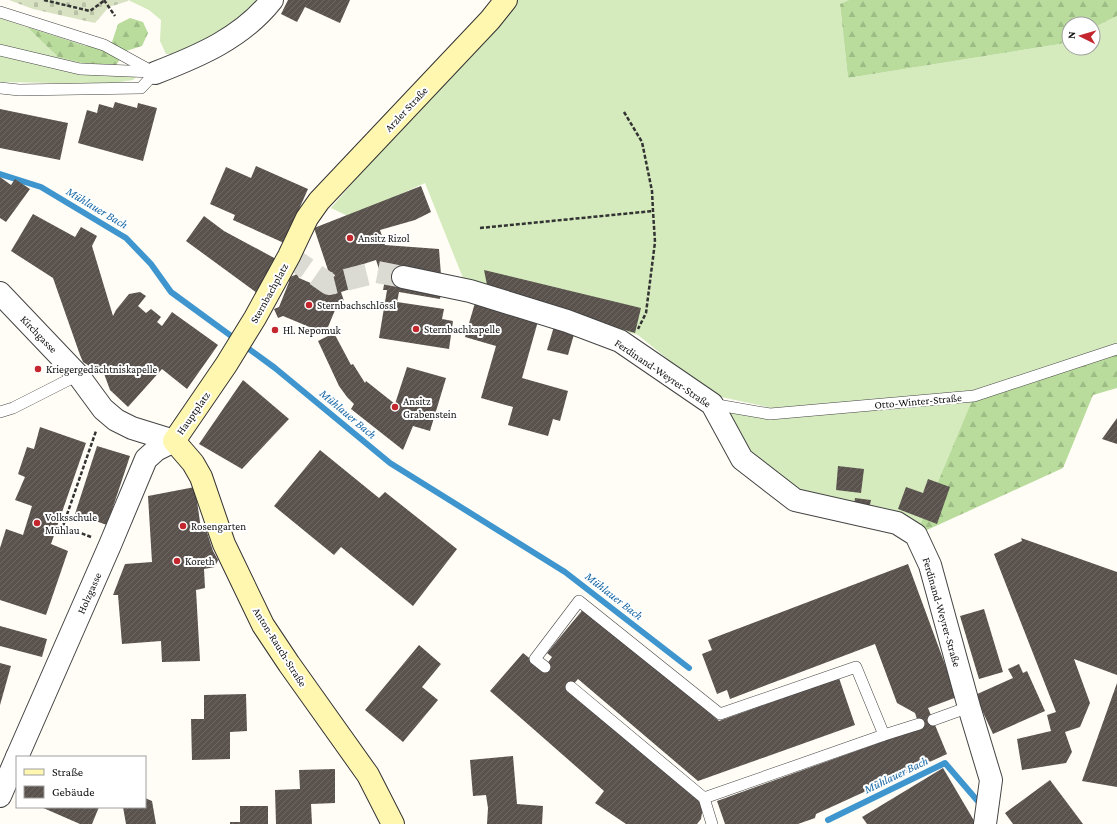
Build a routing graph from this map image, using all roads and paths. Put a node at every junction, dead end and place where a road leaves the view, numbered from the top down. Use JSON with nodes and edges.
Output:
{"nodes":[{"id":1,"x":44,"y":0,"type":"edge"},
{"id":2,"x":104,"y":0,"type":"edge"},
{"id":3,"x":272,"y":0,"type":"edge"},
{"id":4,"x":506,"y":0,"type":"edge"},
{"id":5,"x":0,"y":12,"type":"edge"},
{"id":6,"x":115,"y":16,"type":"dead end"},
{"id":7,"x":0,"y":50,"type":"edge"},
{"id":8,"x":155,"y":73,"type":"junction"},
{"id":9,"x":0,"y":88,"type":"edge"},
{"id":10,"x":624,"y":112,"type":"dead end"},
{"id":11,"x":653,"y":211,"type":"junction"},
{"id":12,"x":308,"y":218,"type":"joint"},
{"id":13,"x":480,"y":228,"type":"dead end"},
{"id":14,"x":403,"y":277,"type":"tunnel mouth"},
{"id":15,"x":0,"y":293,"type":"edge"},
{"id":16,"x":629,"y":347,"type":"junction"},
{"id":17,"x":1117,"y":349,"type":"edge"},
{"id":18,"x":226,"y":365,"type":"joint"},
{"id":19,"x":78,"y":375,"type":"junction"},
{"id":20,"x":712,"y":404,"type":"junction"},
{"id":21,"x":103,"y":409,"type":"junction"},
{"id":22,"x":0,"y":412,"type":"edge"},
{"id":23,"x":174,"y":441,"type":"junction"},
{"id":24,"x":110,"y":544,"type":"junction"},
{"id":25,"x":544,"y":667,"type":"dead end"},
{"id":26,"x":571,"y":687,"type":"dead end"},
{"id":27,"x":969,"y":707,"type":"junction"},
{"id":28,"x":933,"y":720,"type":"dead end"},
{"id":29,"x":919,"y":724,"type":"dead end"},
{"id":30,"x":884,"y":735,"type":"junction"},
{"id":31,"x":17,"y":756,"type":"edge"},
{"id":32,"x":16,"y":759,"type":"edge"},
{"id":33,"x":0,"y":796,"type":"edge"},
{"id":34,"x":704,"y":798,"type":"junction"},
{"id":35,"x":393,"y":824,"type":"edge"},
{"id":36,"x":712,"y":824,"type":"edge"},
{"id":37,"x":985,"y":824,"type":"edge"}],
"edges":[{"from":1,"to":2,"type":"path"},
{"from":2,"to":6,"type":"path"},
{"from":3,"to":8,"type":"street"},
{"from":4,"to":12,"type":"main road","name":"Arzler Straße"},
{"from":5,"to":8,"type":"lane"},
{"from":7,"to":8,"type":"lane"},
{"from":8,"to":9,"type":"lane"},
{"from":10,"to":11,"type":"path"},
{"from":11,"to":13,"type":"path"},
{"from":11,"to":16,"type":"path"},
{"from":12,"to":18,"type":"main road","name":"Sternbachplatz"},
{"from":14,"to":16,"type":"street","name":"Ferdinand-Weyrer-Straße"},
{"from":15,"to":19,"type":"street","name":"Kirchgasse"},
{"from":16,"to":20,"type":"street","name":"Ferdinand-Weyrer-Straße"},
{"from":17,"to":20,"type":"lane","name":"Otto-Winter-Straße"},
{"from":18,"to":23,"type":"main road","name":"Hauptplatz"},
{"from":19,"to":21,"type":"street","name":"Hauptplatz"},
{"from":19,"to":22,"type":"lane"},
{"from":20,"to":27,"type":"street","name":"Ferdinand-Weyrer-Straße"},
{"from":21,"to":23,"type":"street","name":"Hauptplatz"},
{"from":21,"to":24,"type":"path"},
{"from":23,"to":24,"type":"street","name":"Holzgasse"},
{"from":23,"to":35,"type":"main road","name":"Anton-Rauch-Straße"},
{"from":24,"to":31,"type":"street","name":"Holzgasse"},
{"from":25,"to":30,"type":"lane"},
{"from":26,"to":34,"type":"lane"},
{"from":27,"to":28,"type":"lane"},
{"from":27,"to":37,"type":"street","name":"Ferdinand-Weyrer-Straße"},
{"from":29,"to":30,"type":"lane"},
{"from":30,"to":34,"type":"lane"},
{"from":32,"to":33,"type":"street","name":"Holzgasse"},
{"from":34,"to":36,"type":"lane"}]}
